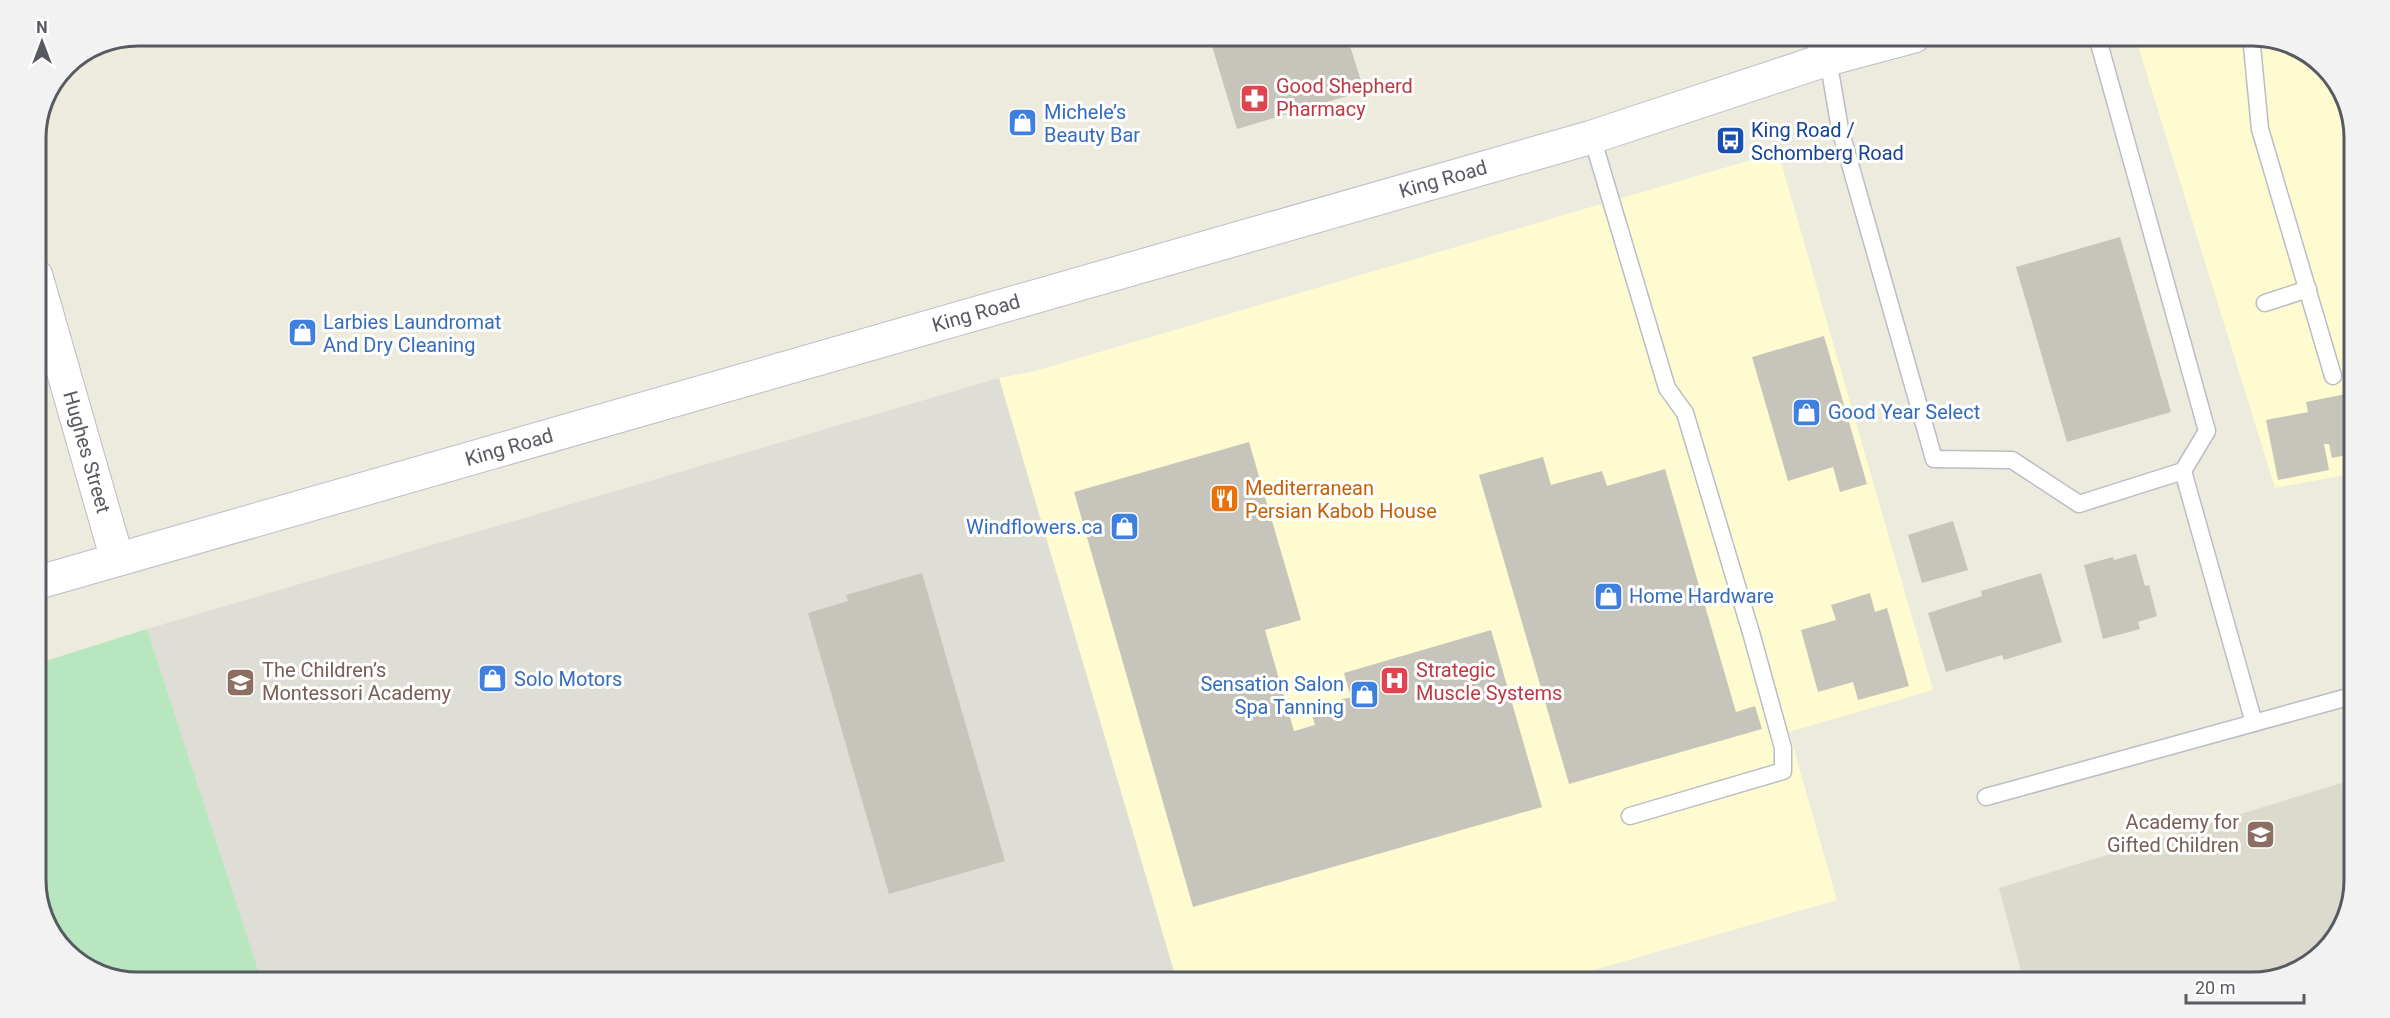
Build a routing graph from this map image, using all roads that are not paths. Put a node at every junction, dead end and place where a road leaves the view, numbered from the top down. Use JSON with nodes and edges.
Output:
{"nodes":[{"id":1,"x":2100,"y":46,"type":"edge"},
{"id":2,"x":2252,"y":46,"type":"edge"},
{"id":3,"x":1825,"y":47,"type":"edge"},
{"id":4,"x":1592,"y":137,"type":"junction"},
{"id":5,"x":2308,"y":289,"type":"junction"},
{"id":6,"x":2265,"y":303,"type":"dead end"},
{"id":7,"x":47,"y":314,"type":"edge"},
{"id":8,"x":2333,"y":376,"type":"dead end"},
{"id":9,"x":2183,"y":471,"type":"junction"},
{"id":10,"x":117,"y":559,"type":"junction"},
{"id":11,"x":47,"y":580,"type":"edge"},
{"id":12,"x":2344,"y":698,"type":"edge"},
{"id":13,"x":2254,"y":723,"type":"junction"},
{"id":14,"x":1986,"y":797,"type":"dead end"},
{"id":15,"x":1630,"y":816,"type":"dead end"}],
"edges":[{"from":1,"to":9,"type":"lane"},
{"from":2,"to":5,"type":"lane"},
{"from":3,"to":4,"type":"main road","name":"King Road"},
{"from":3,"to":9,"type":"lane"},
{"from":4,"to":10,"type":"main road","name":"King Road"},
{"from":4,"to":15,"type":"lane"},
{"from":5,"to":6,"type":"lane"},
{"from":5,"to":8,"type":"lane"},
{"from":7,"to":10,"type":"main road","name":"Hughes Street"},
{"from":9,"to":13,"type":"lane"},
{"from":10,"to":11,"type":"main road","name":"King Road"},
{"from":12,"to":13,"type":"lane"},
{"from":13,"to":14,"type":"lane"}]}
